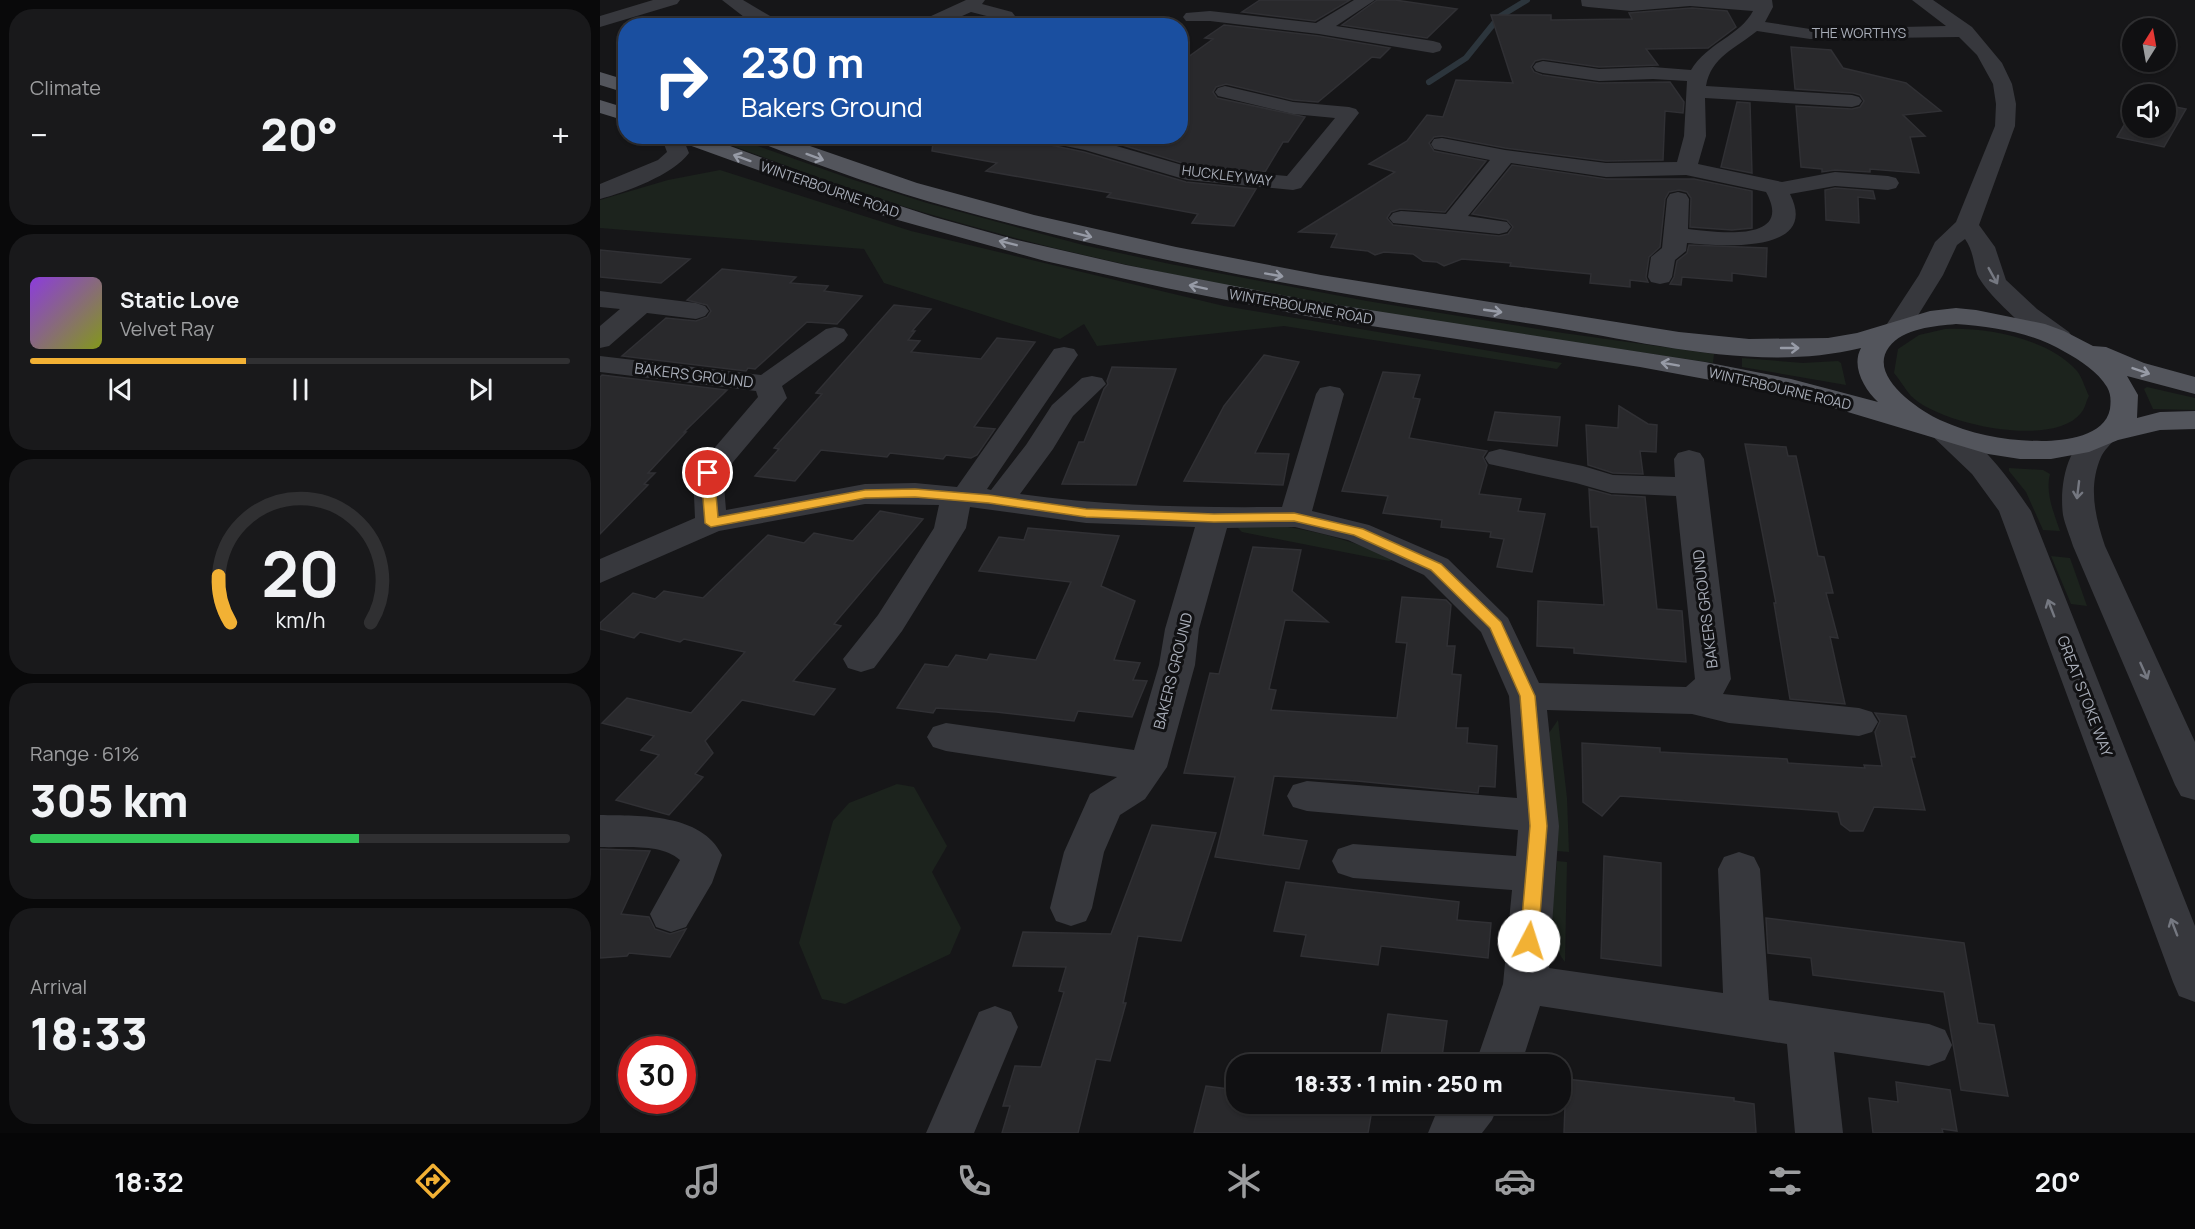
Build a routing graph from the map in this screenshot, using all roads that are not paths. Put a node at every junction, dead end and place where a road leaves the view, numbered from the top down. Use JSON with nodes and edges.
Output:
{"nodes":[{"id":1,"x":671,"y":0,"type":"edge"},
{"id":2,"x":731,"y":0,"type":"edge"},
{"id":3,"x":1366,"y":0,"type":"edge"},
{"id":4,"x":1921,"y":0,"type":"edge"},
{"id":5,"x":610,"y":2,"type":"dead end"},
{"id":6,"x":1588,"y":2,"type":"dead end"},
{"id":7,"x":973,"y":3,"type":"edge"},
{"id":8,"x":1764,"y":4,"type":"edge"},
{"id":9,"x":637,"y":9,"type":"junction"},
{"id":10,"x":1205,"y":14,"type":"dead end"},
{"id":11,"x":1006,"y":16,"type":"dead end"},
{"id":12,"x":761,"y":18,"type":"edge"},
{"id":13,"x":941,"y":18,"type":"edge"},
{"id":14,"x":600,"y":22,"type":"edge"},
{"id":15,"x":1752,"y":25,"type":"junction"},
{"id":16,"x":1319,"y":29,"type":"junction"},
{"id":17,"x":1966,"y":31,"type":"junction"},
{"id":18,"x":1412,"y":44,"type":"junction"},
{"id":19,"x":1433,"y":47,"type":"dead end"},
{"id":20,"x":1394,"y":59,"type":"dead end"},
{"id":21,"x":1543,"y":67,"type":"dead end"},
{"id":22,"x":600,"y":78,"type":"edge"},
{"id":23,"x":618,"y":84,"type":"edge"},
{"id":24,"x":1697,"y":84,"type":"junction"},
{"id":25,"x":1234,"y":100,"type":"dead end"},
{"id":26,"x":1852,"y":101,"type":"dead end"},
{"id":27,"x":600,"y":106,"type":"edge"},
{"id":28,"x":618,"y":112,"type":"edge"},
{"id":29,"x":674,"y":144,"type":"edge"},
{"id":30,"x":705,"y":144,"type":"edge"},
{"id":31,"x":781,"y":144,"type":"edge"},
{"id":32,"x":1088,"y":144,"type":"edge"},
{"id":33,"x":1442,"y":144,"type":"dead end"},
{"id":34,"x":1505,"y":156,"type":"junction"},
{"id":35,"x":1686,"y":168,"type":"junction"},
{"id":36,"x":1888,"y":183,"type":"dead end"},
{"id":37,"x":1777,"y":190,"type":"junction"},
{"id":38,"x":600,"y":192,"type":"edge"},
{"id":39,"x":1401,"y":218,"type":"dead end"},
{"id":40,"x":1452,"y":221,"type":"junction"},
{"id":41,"x":1967,"y":225,"type":"junction"},
{"id":42,"x":1499,"y":227,"type":"dead end"},
{"id":43,"x":1660,"y":277,"type":"dead end"},
{"id":44,"x":600,"y":299,"type":"edge"},
{"id":45,"x":639,"y":305,"type":"junction"},
{"id":46,"x":696,"y":311,"type":"dead end"},
{"id":47,"x":1895,"y":329,"type":"junction"},
{"id":48,"x":835,"y":335,"type":"dead end"},
{"id":49,"x":2063,"y":339,"type":"junction"},
{"id":50,"x":600,"y":340,"type":"edge"},
{"id":51,"x":1064,"y":355,"type":"dead end"},
{"id":52,"x":600,"y":364,"type":"edge"},
{"id":53,"x":767,"y":384,"type":"junction"},
{"id":54,"x":1092,"y":384,"type":"dead end"},
{"id":55,"x":2195,"y":386,"type":"edge"},
{"id":56,"x":1330,"y":394,"type":"dead end"},
{"id":57,"x":2195,"y":420,"type":"edge"},
{"id":58,"x":1937,"y":429,"type":"junction"},
{"id":59,"x":2104,"y":436,"type":"junction"},
{"id":60,"x":1500,"y":458,"type":"dead end"},
{"id":61,"x":973,"y":498,"type":"junction"},
{"id":62,"x":1294,"y":517,"type":"junction"},
{"id":63,"x":1214,"y":518,"type":"junction"},
{"id":64,"x":711,"y":523,"type":"junction"},
{"id":65,"x":600,"y":572,"type":"edge"},
{"id":66,"x":861,"y":659,"type":"dead end"},
{"id":67,"x":1527,"y":696,"type":"junction"},
{"id":68,"x":1692,"y":701,"type":"junction"},
{"id":69,"x":1859,"y":722,"type":"dead end"},
{"id":70,"x":946,"y":737,"type":"dead end"},
{"id":71,"x":1148,"y":767,"type":"junction"},
{"id":72,"x":2195,"y":785,"type":"edge"},
{"id":73,"x":1306,"y":796,"type":"dead end"},
{"id":74,"x":1538,"y":816,"type":"junction"},
{"id":75,"x":600,"y":831,"type":"edge"},
{"id":76,"x":1353,"y":861,"type":"dead end"},
{"id":77,"x":1739,"y":869,"type":"dead end"},
{"id":78,"x":1534,"y":876,"type":"junction"},
{"id":79,"x":1071,"y":908,"type":"dead end"},
{"id":80,"x":671,"y":914,"type":"dead end"},
{"id":81,"x":2195,"y":982,"type":"edge"},
{"id":82,"x":1525,"y":984,"type":"junction"},
{"id":83,"x":1747,"y":1017,"type":"junction"},
{"id":84,"x":1808,"y":1026,"type":"junction"},
{"id":85,"x":995,"y":1027,"type":"dead end"},
{"id":86,"x":1929,"y":1045,"type":"dead end"},
{"id":87,"x":1502,"y":1054,"type":"edge"},
{"id":88,"x":1467,"y":1114,"type":"edge"},
{"id":89,"x":950,"y":1133,"type":"edge"},
{"id":90,"x":1452,"y":1133,"type":"edge"},
{"id":91,"x":1819,"y":1133,"type":"edge"}],
"edges":[{"from":1,"to":9,"type":"street"},
{"from":2,"to":12,"type":"street"},
{"from":3,"to":16,"type":"street"},
{"from":4,"to":17,"type":"street"},
{"from":5,"to":9,"type":"street"},
{"from":6,"to":8,"type":"street"},
{"from":7,"to":11,"type":"street"},
{"from":7,"to":13,"type":"street"},
{"from":8,"to":15,"type":"street"},
{"from":9,"to":14,"type":"street"},
{"from":10,"to":16,"type":"street"},
{"from":15,"to":17,"type":"street","name":"THE WORTHYS"},
{"from":15,"to":24,"type":"street"},
{"from":16,"to":18,"type":"street"},
{"from":17,"to":41,"type":"street"},
{"from":18,"to":19,"type":"street"},
{"from":18,"to":20,"type":"street"},
{"from":21,"to":24,"type":"street"},
{"from":22,"to":23,"type":"main road"},
{"from":24,"to":26,"type":"street"},
{"from":24,"to":35,"type":"street"},
{"from":25,"to":32,"type":"street","name":"HUCKLEY WAY"},
{"from":27,"to":28,"type":"main road"},
{"from":29,"to":38,"type":"street"},
{"from":58,"to":30,"type":"main road","name":"WINTERBOURNE ROAD","one_way":true},
{"from":31,"to":47,"type":"main road","name":"WINTERBOURNE ROAD","one_way":true},
{"from":33,"to":34,"type":"street"},
{"from":34,"to":35,"type":"street"},
{"from":34,"to":40,"type":"street"},
{"from":35,"to":37,"type":"street"},
{"from":36,"to":37,"type":"street"},
{"from":37,"to":43,"type":"street"},
{"from":39,"to":40,"type":"street"},
{"from":40,"to":42,"type":"street"},
{"from":41,"to":47,"type":"street"},
{"from":41,"to":49,"type":"street","one_way":true},
{"from":44,"to":45,"type":"street"},
{"from":45,"to":46,"type":"street"},
{"from":45,"to":50,"type":"street"},
{"from":47,"to":49,"type":"main road","name":"WINTERBOURNE ROAD"},
{"from":47,"to":58,"type":"main road"},
{"from":48,"to":53,"type":"street"},
{"from":49,"to":55,"type":"main road","one_way":true},
{"from":49,"to":59,"type":"main road"},
{"from":51,"to":61,"type":"street"},
{"from":52,"to":53,"type":"street","name":"BAKERS GROUND"},
{"from":53,"to":64,"type":"street","name":"BAKERS GROUND"},
{"from":54,"to":61,"type":"street"},
{"from":56,"to":62,"type":"street"},
{"from":57,"to":59,"type":"main road"},
{"from":58,"to":59,"type":"main road"},
{"from":81,"to":58,"type":"street","name":"GREAT STOKE WAY","one_way":true},
{"from":59,"to":72,"type":"street","one_way":true},
{"from":60,"to":68,"type":"street","name":"BAKERS GROUND"},
{"from":61,"to":63,"type":"street"},
{"from":61,"to":64,"type":"street"},
{"from":61,"to":66,"type":"street"},
{"from":62,"to":63,"type":"street"},
{"from":62,"to":67,"type":"street"},
{"from":63,"to":71,"type":"street","name":"BAKERS GROUND"},
{"from":64,"to":65,"type":"street"},
{"from":67,"to":68,"type":"street"},
{"from":67,"to":74,"type":"street"},
{"from":68,"to":69,"type":"street"},
{"from":70,"to":71,"type":"street"},
{"from":71,"to":79,"type":"street"},
{"from":73,"to":74,"type":"street"},
{"from":74,"to":78,"type":"street"},
{"from":75,"to":80,"type":"street"},
{"from":76,"to":78,"type":"street"},
{"from":77,"to":83,"type":"street"},
{"from":78,"to":82,"type":"street"},
{"from":82,"to":83,"type":"street"},
{"from":82,"to":87,"type":"street"},
{"from":83,"to":84,"type":"street"},
{"from":84,"to":86,"type":"street"},
{"from":84,"to":91,"type":"street"},
{"from":85,"to":89,"type":"street"},
{"from":88,"to":90,"type":"street"}]}
